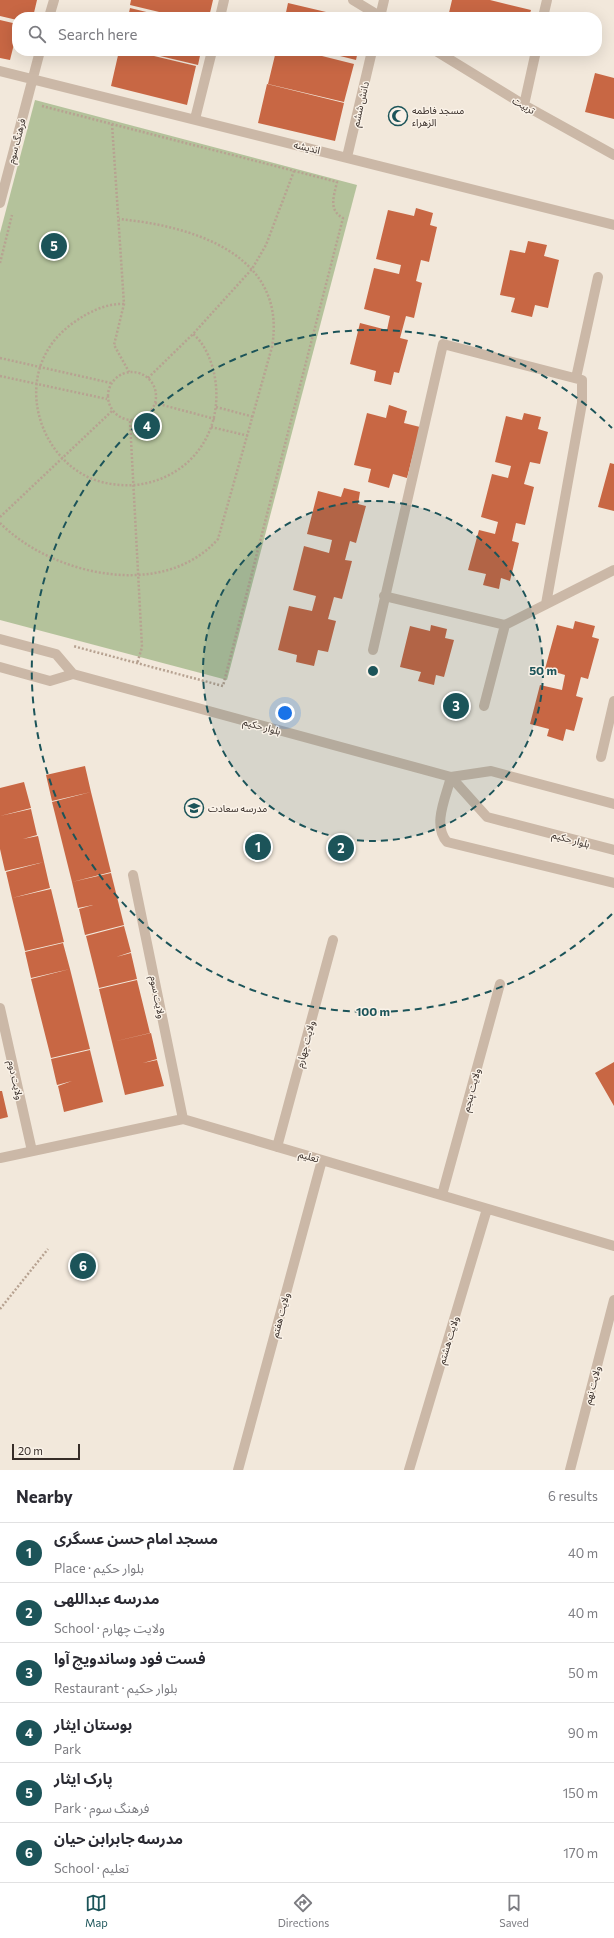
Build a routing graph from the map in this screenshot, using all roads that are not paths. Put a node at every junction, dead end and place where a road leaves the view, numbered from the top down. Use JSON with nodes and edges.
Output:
{"nodes":[{"id":1,"x":54,"y":0,"type":"edge"},
{"id":2,"x":224,"y":0,"type":"edge"},
{"id":3,"x":353,"y":0,"type":"edge"},
{"id":4,"x":384,"y":0,"type":"edge"},
{"id":5,"x":547,"y":0,"type":"edge"},
{"id":6,"x":51,"y":12,"type":"edge"},
{"id":7,"x":221,"y":12,"type":"edge"},
{"id":8,"x":372,"y":12,"type":"edge"},
{"id":9,"x":381,"y":12,"type":"edge"},
{"id":10,"x":544,"y":12,"type":"edge"},
{"id":11,"x":39,"y":56,"type":"edge"},
{"id":12,"x":211,"y":56,"type":"edge"},
{"id":13,"x":371,"y":56,"type":"edge"},
{"id":14,"x":444,"y":56,"type":"edge"},
{"id":15,"x":535,"y":56,"type":"edge"},
{"id":16,"x":0,"y":71,"type":"edge"},
{"id":17,"x":32,"y":79,"type":"junction"},
{"id":18,"x":524,"y":105,"type":"junction"},
{"id":19,"x":195,"y":119,"type":"junction"},
{"id":20,"x":614,"y":155,"type":"edge"},
{"id":21,"x":347,"y":157,"type":"junction"},
{"id":22,"x":0,"y":203,"type":"edge"},
{"id":23,"x":614,"y":225,"type":"edge"},
{"id":24,"x":598,"y":278,"type":"dead end"},
{"id":25,"x":576,"y":378,"type":"junction"},
{"id":26,"x":614,"y":570,"type":"edge"},
{"id":27,"x":384,"y":596,"type":"junction"},
{"id":28,"x":546,"y":604,"type":"junction"},
{"id":29,"x":505,"y":625,"type":"junction"},
{"id":30,"x":0,"y":639,"type":"edge"},
{"id":31,"x":373,"y":650,"type":"dead end"},
{"id":32,"x":0,"y":667,"type":"edge"},
{"id":33,"x":73,"y":674,"type":"junction"},
{"id":34,"x":614,"y":701,"type":"edge"},
{"id":35,"x":484,"y":706,"type":"dead end"},
{"id":36,"x":601,"y":757,"type":"dead end"},
{"id":37,"x":451,"y":777,"type":"junction"},
{"id":38,"x":614,"y":804,"type":"edge"},
{"id":39,"x":614,"y":850,"type":"edge"},
{"id":40,"x":133,"y":875,"type":"dead end"},
{"id":41,"x":614,"y":883,"type":"edge"},
{"id":42,"x":333,"y":940,"type":"dead end"},
{"id":43,"x":500,"y":984,"type":"dead end"},
{"id":44,"x":0,"y":1008,"type":"edge"},
{"id":45,"x":183,"y":1120,"type":"junction"},
{"id":46,"x":277,"y":1147,"type":"junction"},
{"id":47,"x":32,"y":1151,"type":"junction"},
{"id":48,"x":0,"y":1158,"type":"edge"},
{"id":49,"x":322,"y":1160,"type":"junction"},
{"id":50,"x":442,"y":1195,"type":"junction"},
{"id":51,"x":487,"y":1209,"type":"junction"},
{"id":52,"x":614,"y":1246,"type":"edge"},
{"id":53,"x":614,"y":1300,"type":"edge"},
{"id":54,"x":238,"y":1470,"type":"edge"},
{"id":55,"x":409,"y":1470,"type":"edge"},
{"id":56,"x":570,"y":1470,"type":"edge"}],
"edges":[{"from":1,"to":6,"type":"street"},
{"from":2,"to":7,"type":"street"},
{"from":3,"to":8,"type":"street"},
{"from":4,"to":9,"type":"street"},
{"from":5,"to":10,"type":"street"},
{"from":11,"to":17,"type":"street","name":"فرهنگ سوم"},
{"from":12,"to":19,"type":"street"},
{"from":13,"to":21,"type":"street","name":"دانش ششم"},
{"from":14,"to":18,"type":"street","name":"تربیت"},
{"from":15,"to":18,"type":"street"},
{"from":16,"to":17,"type":"street","name":"اندیشه"},
{"from":17,"to":19,"type":"street","name":"اندیشه"},
{"from":17,"to":22,"type":"street","name":"فرهنگ سوم"},
{"from":18,"to":20,"type":"street","name":"تربیت"},
{"from":19,"to":21,"type":"street","name":"اندیشه"},
{"from":21,"to":23,"type":"street","name":"اندیشه"},
{"from":24,"to":25,"type":"street"},
{"from":25,"to":27,"type":"street"},
{"from":25,"to":28,"type":"street"},
{"from":26,"to":28,"type":"street"},
{"from":27,"to":29,"type":"street"},
{"from":27,"to":31,"type":"street"},
{"from":28,"to":29,"type":"street"},
{"from":29,"to":35,"type":"street"},
{"from":30,"to":33,"type":"street"},
{"from":32,"to":33,"type":"street"},
{"from":33,"to":37,"type":"street","name":"بلوار حکیم"},
{"from":34,"to":36,"type":"street"},
{"from":37,"to":38,"type":"street","name":"بلوار حکیم"},
{"from":37,"to":39,"type":"street","name":"بلوار حکیم"},
{"from":37,"to":41,"type":"street"},
{"from":40,"to":45,"type":"street","name":"ولایت سوم"},
{"from":42,"to":46,"type":"street","name":"ولایت چهارم"},
{"from":43,"to":50,"type":"street","name":"ولایت پنجم"},
{"from":44,"to":47,"type":"street","name":"ولایت دوم"},
{"from":45,"to":46,"type":"street","name":"تعلیم"},
{"from":45,"to":47,"type":"street","name":"تعلیم"},
{"from":46,"to":49,"type":"street","name":"تعلیم"},
{"from":47,"to":48,"type":"street","name":"تعلیم"},
{"from":49,"to":50,"type":"street","name":"تعلیم"},
{"from":49,"to":54,"type":"street","name":"ولایت هفتم"},
{"from":50,"to":51,"type":"street","name":"تعلیم"},
{"from":51,"to":52,"type":"street","name":"تعلیم"},
{"from":51,"to":55,"type":"street","name":"ولایت هشتم"},
{"from":53,"to":56,"type":"street","name":"ولایت نهم"}]}
